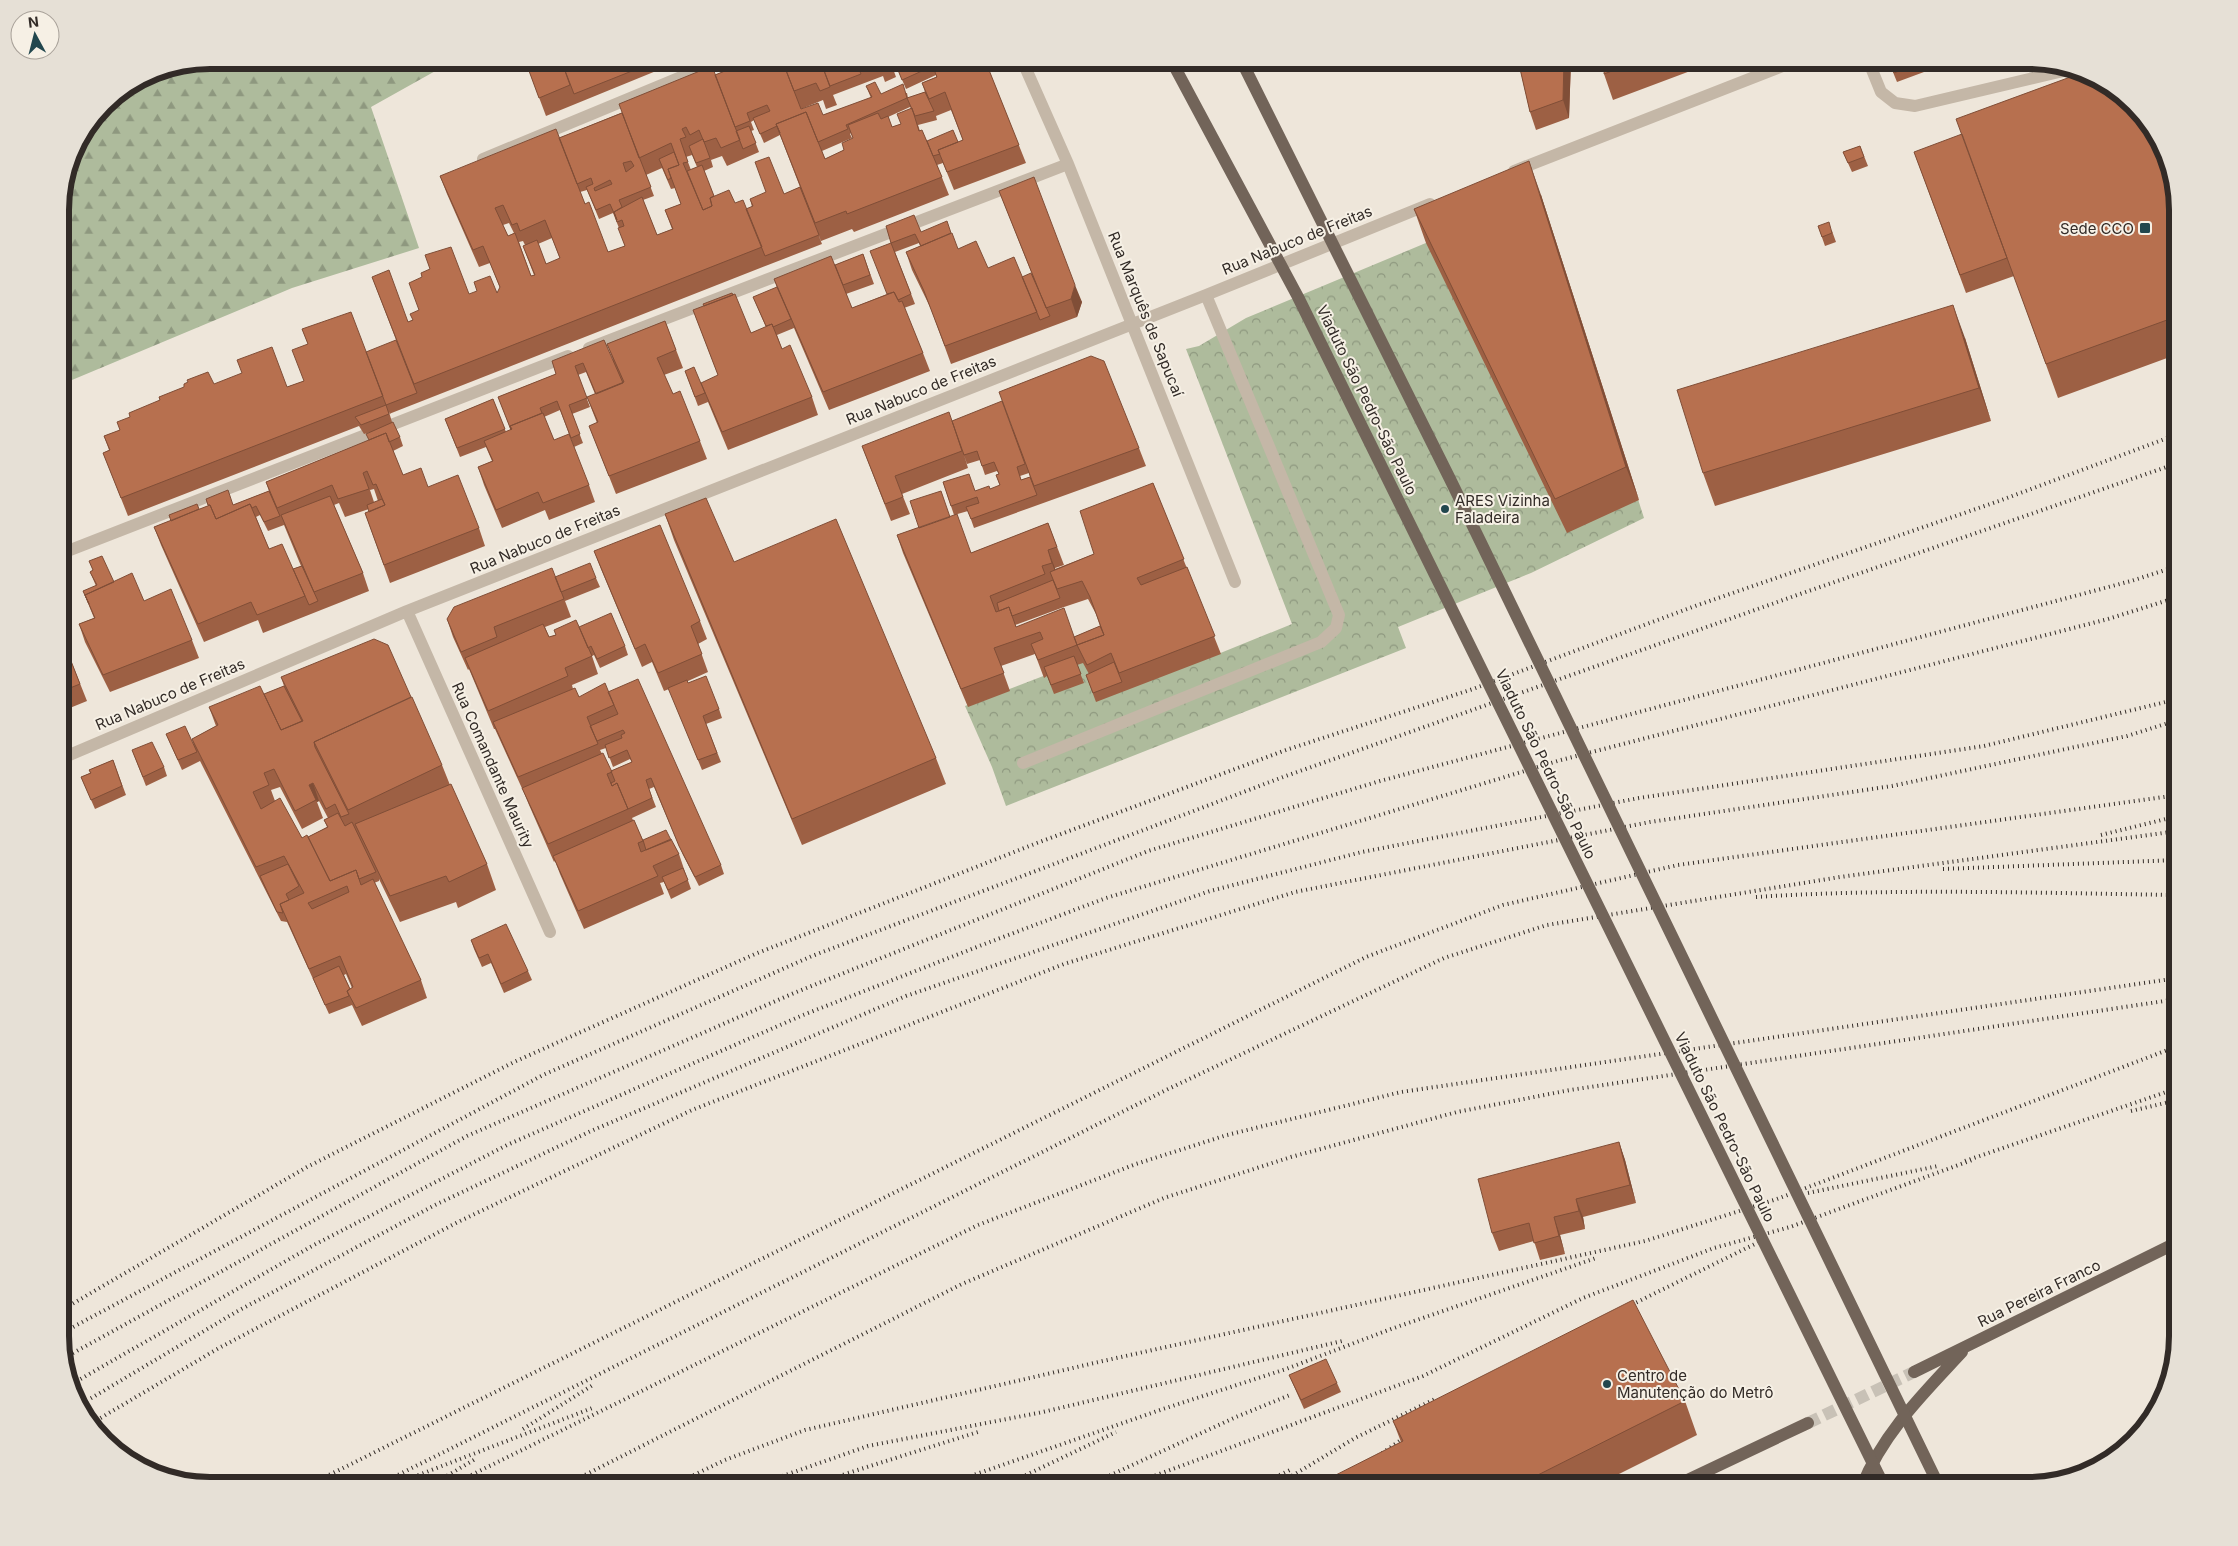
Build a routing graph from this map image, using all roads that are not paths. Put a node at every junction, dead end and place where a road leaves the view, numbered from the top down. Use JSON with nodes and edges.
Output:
{"nodes":[{"id":1,"x":700,"y":69,"type":"edge"},
{"id":2,"x":1026,"y":69,"type":"edge"},
{"id":3,"x":1176,"y":69,"type":"edge"},
{"id":4,"x":1245,"y":69,"type":"edge"},
{"id":5,"x":1775,"y":69,"type":"edge"},
{"id":6,"x":1872,"y":69,"type":"edge"},
{"id":7,"x":2058,"y":72,"type":"edge"},
{"id":8,"x":483,"y":159,"type":"edge"},
{"id":9,"x":1068,"y":164,"type":"junction"},
{"id":10,"x":1503,"y":175,"type":"edge"},
{"id":11,"x":1438,"y":200,"type":"edge"},
{"id":12,"x":1206,"y":295,"type":"junction"},
{"id":13,"x":1132,"y":324,"type":"junction"},
{"id":14,"x":69,"y":551,"type":"edge"},
{"id":15,"x":1235,"y":582,"type":"dead end"},
{"id":16,"x":406,"y":611,"type":"junction"},
{"id":17,"x":69,"y":755,"type":"edge"},
{"id":18,"x":1023,"y":763,"type":"dead end"},
{"id":19,"x":550,"y":932,"type":"dead end"},
{"id":20,"x":2169,"y":1246,"type":"edge"},
{"id":21,"x":1967,"y":1346,"type":"junction"},
{"id":22,"x":1914,"y":1372,"type":"tunnel mouth"},
{"id":23,"x":1808,"y":1423,"type":"tunnel mouth"},
{"id":24,"x":1694,"y":1477,"type":"edge"},
{"id":25,"x":1866,"y":1477,"type":"edge"},
{"id":26,"x":1880,"y":1477,"type":"edge"},
{"id":27,"x":1935,"y":1477,"type":"edge"}],
"edges":[{"from":1,"to":8,"type":"street"},
{"from":2,"to":9,"type":"street","name":"Rua Marquês de Sapucaí"},
{"from":3,"to":26,"type":"main road","name":"Viaduto São Pedro-São Paulo","bridge":true},
{"from":4,"to":27,"type":"main road","bridge":true},
{"from":5,"to":10,"type":"street"},
{"from":6,"to":7,"type":"street"},
{"from":9,"to":13,"type":"street","name":"Rua Marquês de Sapucaí"},
{"from":9,"to":14,"type":"street"},
{"from":11,"to":12,"type":"street","name":"Rua Nabuco de Freitas"},
{"from":12,"to":13,"type":"street","name":"Rua Nabuco de Freitas"},
{"from":12,"to":18,"type":"street"},
{"from":13,"to":15,"type":"street","name":"Rua Marquês de Sapucaí"},
{"from":13,"to":16,"type":"street","name":"Rua Nabuco de Freitas"},
{"from":16,"to":17,"type":"street","name":"Rua Nabuco de Freitas"},
{"from":16,"to":19,"type":"street","name":"Rua Comandante Maurity"},
{"from":20,"to":21,"type":"main road","name":"Rua Pereira Franco"},
{"from":21,"to":22,"type":"main road","name":"Rua Pereira Franco"},
{"from":21,"to":25,"type":"main road"},
{"from":23,"to":24,"type":"main road"}]}
